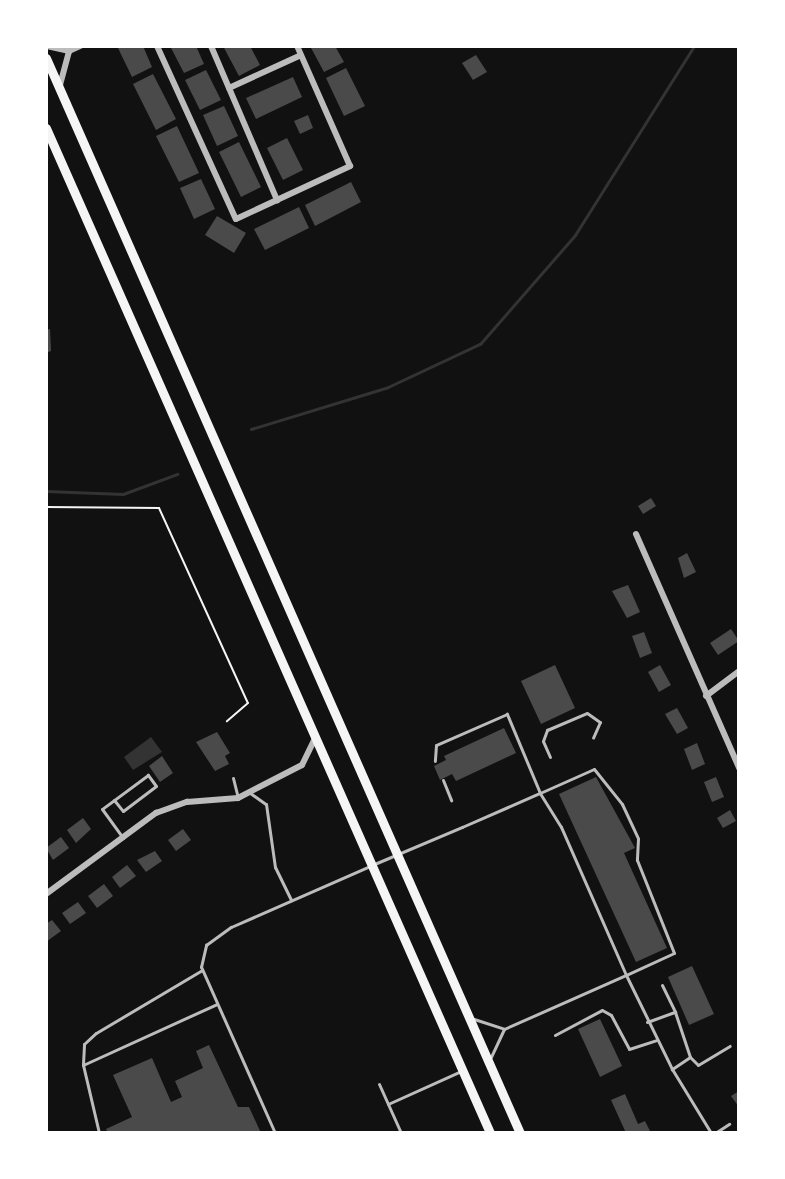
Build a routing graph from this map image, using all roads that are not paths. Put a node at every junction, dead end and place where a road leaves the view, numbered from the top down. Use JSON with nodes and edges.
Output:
{"nodes":[{"id":1,"x":47,"y":46,"type":"edge"},
{"id":2,"x":80,"y":46,"type":"edge"},
{"id":3,"x":157,"y":46,"type":"edge"},
{"id":4,"x":211,"y":46,"type":"edge"},
{"id":5,"x":297,"y":46,"type":"edge"},
{"id":6,"x":69,"y":51,"type":"junction"},
{"id":7,"x":299,"y":56,"type":"junction"},
{"id":8,"x":46,"y":58,"type":"edge"},
{"id":9,"x":229,"y":88,"type":"junction"},
{"id":10,"x":60,"y":89,"type":"junction"},
{"id":11,"x":46,"y":128,"type":"edge"},
{"id":12,"x":277,"y":200,"type":"junction"},
{"id":13,"x":636,"y":534,"type":"dead end"},
{"id":14,"x":739,"y":671,"type":"edge"},
{"id":15,"x":706,"y":696,"type":"junction"},
{"id":16,"x":314,"y":736,"type":"junction"},
{"id":17,"x":593,"y":738,"type":"dead end"},
{"id":18,"x":550,"y":757,"type":"dead end"},
{"id":19,"x":435,"y":761,"type":"dead end"},
{"id":20,"x":739,"y":768,"type":"edge"},
{"id":21,"x":233,"y":778,"type":"dead end"},
{"id":22,"x":443,"y":780,"type":"dead end"},
{"id":23,"x":249,"y":792,"type":"junction"},
{"id":24,"x":540,"y":793,"type":"junction"},
{"id":25,"x":238,"y":798,"type":"junction"},
{"id":26,"x":114,"y":800,"type":"junction"},
{"id":27,"x":451,"y":800,"type":"dead end"},
{"id":28,"x":123,"y":838,"type":"junction"},
{"id":29,"x":397,"y":854,"type":"junction"},
{"id":30,"x":372,"y":865,"type":"junction"},
{"id":31,"x":46,"y":894,"type":"edge"},
{"id":32,"x":291,"y":900,"type":"junction"},
{"id":33,"x":202,"y":970,"type":"junction"},
{"id":34,"x":626,"y":975,"type":"junction"},
{"id":35,"x":662,"y":985,"type":"dead end"},
{"id":36,"x":217,"y":1004,"type":"junction"},
{"id":37,"x":675,"y":1012,"type":"junction"},
{"id":38,"x":467,"y":1016,"type":"junction"},
{"id":39,"x":647,"y":1022,"type":"junction"},
{"id":40,"x":504,"y":1029,"type":"junction"},
{"id":41,"x":555,"y":1035,"type":"dead end"},
{"id":42,"x":656,"y":1040,"type":"junction"},
{"id":43,"x":730,"y":1046,"type":"dead end"},
{"id":44,"x":690,"y":1057,"type":"junction"},
{"id":45,"x":489,"y":1064,"type":"junction"},
{"id":46,"x":83,"y":1065,"type":"junction"},
{"id":47,"x":672,"y":1069,"type":"junction"},
{"id":48,"x":463,"y":1071,"type":"junction"},
{"id":49,"x":379,"y":1084,"type":"dead end"},
{"id":50,"x":388,"y":1104,"type":"junction"},
{"id":51,"x":729,"y":1124,"type":"dead end"},
{"id":52,"x":99,"y":1133,"type":"edge"},
{"id":53,"x":275,"y":1133,"type":"edge"},
{"id":54,"x":401,"y":1133,"type":"edge"},
{"id":55,"x":490,"y":1133,"type":"edge"},
{"id":56,"x":520,"y":1133,"type":"edge"},
{"id":57,"x":713,"y":1133,"type":"edge"}],
"edges":[{"from":1,"to":6,"type":"street"},
{"from":2,"to":6,"type":"street"},
{"from":3,"to":12,"type":"street"},
{"from":4,"to":9,"type":"street"},
{"from":5,"to":7,"type":"street"},
{"from":6,"to":10,"type":"street"},
{"from":7,"to":9,"type":"street"},
{"from":7,"to":12,"type":"street"},
{"from":8,"to":10,"type":"main road"},
{"from":9,"to":12,"type":"street"},
{"from":10,"to":29,"type":"main road"},
{"from":11,"to":16,"type":"main road"},
{"from":13,"to":15,"type":"street"},
{"from":14,"to":15,"type":"street"},
{"from":15,"to":20,"type":"street"},
{"from":16,"to":23,"type":"street"},
{"from":16,"to":30,"type":"main road"},
{"from":17,"to":18,"type":"lane"},
{"from":19,"to":24,"type":"lane"},
{"from":21,"to":25,"type":"lane"},
{"from":22,"to":27,"type":"lane"},
{"from":23,"to":25,"type":"street"},
{"from":23,"to":32,"type":"lane"},
{"from":24,"to":29,"type":"lane"},
{"from":24,"to":34,"type":"lane"},
{"from":24,"to":34,"type":"lane"},
{"from":25,"to":28,"type":"street"},
{"from":26,"to":26,"type":"lane"},
{"from":26,"to":28,"type":"lane"},
{"from":28,"to":31,"type":"street"},
{"from":29,"to":30,"type":"lane"},
{"from":29,"to":38,"type":"main road"},
{"from":30,"to":32,"type":"lane"},
{"from":30,"to":48,"type":"main road"},
{"from":32,"to":33,"type":"lane"},
{"from":33,"to":36,"type":"lane"},
{"from":33,"to":46,"type":"lane"},
{"from":34,"to":39,"type":"lane"},
{"from":34,"to":40,"type":"lane"},
{"from":35,"to":37,"type":"lane"},
{"from":36,"to":46,"type":"lane"},
{"from":36,"to":53,"type":"lane"},
{"from":37,"to":39,"type":"lane"},
{"from":37,"to":44,"type":"lane"},
{"from":38,"to":40,"type":"lane"},
{"from":38,"to":45,"type":"main road"},
{"from":39,"to":42,"type":"lane"},
{"from":40,"to":45,"type":"lane"},
{"from":41,"to":42,"type":"lane"},
{"from":42,"to":47,"type":"lane"},
{"from":43,"to":44,"type":"lane"},
{"from":44,"to":47,"type":"lane"},
{"from":45,"to":56,"type":"main road"},
{"from":46,"to":52,"type":"lane"},
{"from":47,"to":57,"type":"lane"},
{"from":48,"to":50,"type":"lane"},
{"from":48,"to":55,"type":"main road"},
{"from":49,"to":50,"type":"lane"},
{"from":50,"to":54,"type":"lane"},
{"from":51,"to":57,"type":"lane"}]}
